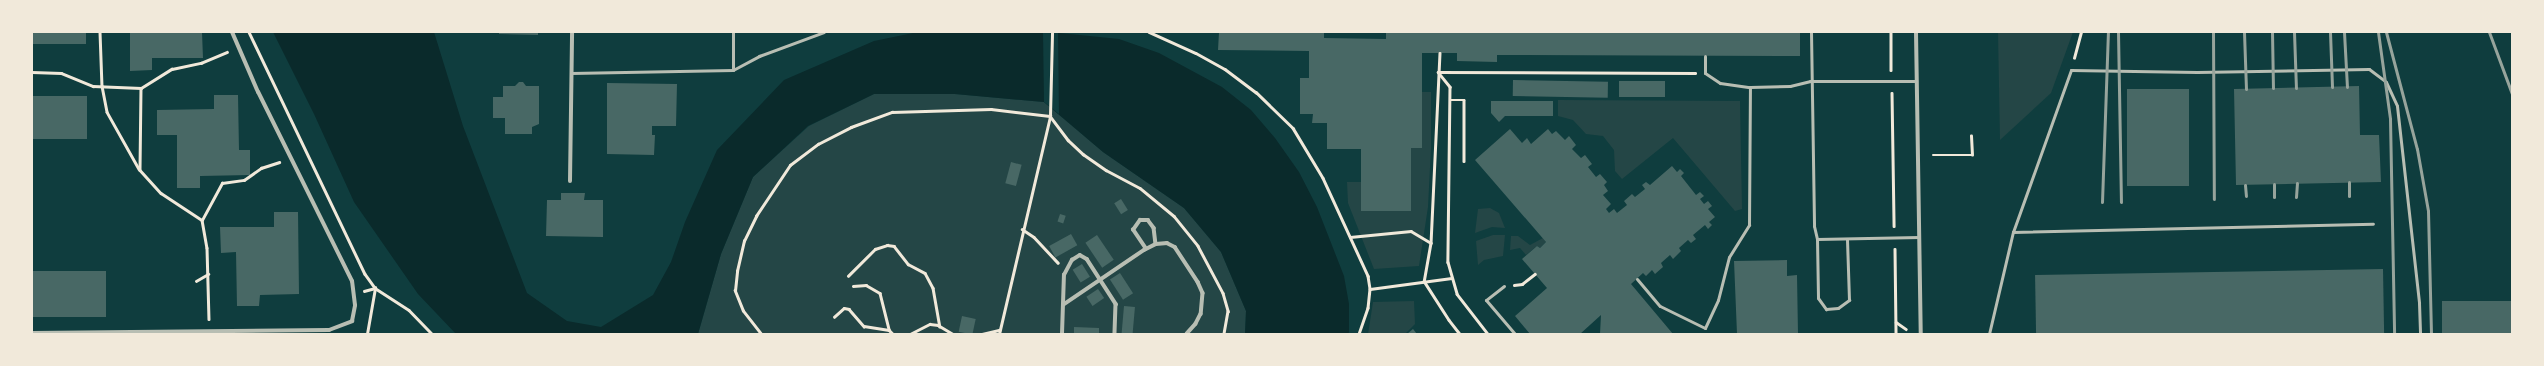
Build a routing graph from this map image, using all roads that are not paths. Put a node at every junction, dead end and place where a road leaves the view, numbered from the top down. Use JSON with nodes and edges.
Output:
{"nodes":[{"id":1,"x":232,"y":32,"type":"edge"},
{"id":2,"x":572,"y":32,"type":"edge"},
{"id":3,"x":733,"y":32,"type":"edge"},
{"id":4,"x":824,"y":32,"type":"edge"},
{"id":5,"x":1811,"y":32,"type":"edge"},
{"id":6,"x":1916,"y":32,"type":"edge"},
{"id":7,"x":1705,"y":56,"type":"dead end"},
{"id":8,"x":733,"y":70,"type":"junction"},
{"id":9,"x":572,"y":73,"type":"junction"},
{"id":10,"x":1810,"y":81,"type":"junction"},
{"id":11,"x":1916,"y":81,"type":"junction"},
{"id":12,"x":1750,"y":87,"type":"junction"},
{"id":13,"x":570,"y":181,"type":"dead end"},
{"id":14,"x":2373,"y":224,"type":"dead end"},
{"id":15,"x":2013,"y":232,"type":"junction"},
{"id":16,"x":1919,"y":237,"type":"junction"},
{"id":17,"x":1848,"y":238,"type":"junction"},
{"id":18,"x":1817,"y":239,"type":"junction"},
{"id":19,"x":1156,"y":244,"type":"junction"},
{"id":20,"x":1146,"y":249,"type":"junction"},
{"id":21,"x":1637,"y":279,"type":"dead end"},
{"id":22,"x":1102,"y":280,"type":"junction"},
{"id":23,"x":1504,"y":286,"type":"road end"},
{"id":24,"x":1063,"y":305,"type":"junction"},
{"id":25,"x":32,"y":333,"type":"edge"},
{"id":26,"x":146,"y":333,"type":"edge"},
{"id":27,"x":1062,"y":334,"type":"edge"},
{"id":28,"x":1115,"y":334,"type":"edge"},
{"id":29,"x":1187,"y":334,"type":"edge"},
{"id":30,"x":1515,"y":334,"type":"edge"},
{"id":31,"x":1920,"y":334,"type":"edge"},
{"id":32,"x":1989,"y":334,"type":"edge"},
{"id":33,"x":2420,"y":334,"type":"edge"}],
"edges":[{"from":1,"to":26,"type":"street"},
{"from":2,"to":9,"type":"street"},
{"from":3,"to":8,"type":"lane"},
{"from":4,"to":8,"type":"lane"},
{"from":5,"to":10,"type":"lane"},
{"from":6,"to":11,"type":"street"},
{"from":7,"to":12,"type":"lane"},
{"from":8,"to":9,"type":"lane"},
{"from":9,"to":13,"type":"street"},
{"from":10,"to":11,"type":"lane"},
{"from":10,"to":12,"type":"lane"},
{"from":10,"to":18,"type":"lane"},
{"from":11,"to":16,"type":"street"},
{"from":12,"to":21,"type":"lane"},
{"from":14,"to":15,"type":"lane"},
{"from":15,"to":32,"type":"lane"},
{"from":15,"to":33,"type":"lane"},
{"from":16,"to":17,"type":"lane"},
{"from":16,"to":31,"type":"street"},
{"from":17,"to":18,"type":"lane"},
{"from":17,"to":18,"type":"lane"},
{"from":19,"to":20,"type":"street"},
{"from":19,"to":20,"type":"street"},
{"from":19,"to":29,"type":"street"},
{"from":20,"to":22,"type":"street"},
{"from":22,"to":24,"type":"street"},
{"from":22,"to":24,"type":"street"},
{"from":22,"to":28,"type":"street"},
{"from":23,"to":30,"type":"lane"},
{"from":24,"to":27,"type":"street"},
{"from":25,"to":26,"type":"street"}]}
